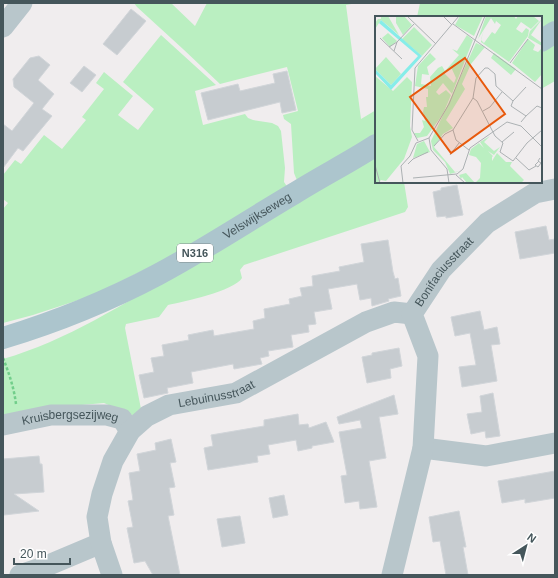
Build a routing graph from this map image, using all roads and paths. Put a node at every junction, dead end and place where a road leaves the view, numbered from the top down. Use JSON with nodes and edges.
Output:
{"nodes":[{"id":1,"x":22,"y":3,"type":"edge"},
{"id":2,"x":3,"y":27,"type":"edge"},
{"id":3,"x":555,"y":32,"type":"edge"},
{"id":4,"x":542,"y":39,"type":"edge"},
{"id":5,"x":375,"y":146,"type":"edge"},
{"id":6,"x":555,"y":189,"type":"edge"},
{"id":7,"x":412,"y":314,"type":"junction"},
{"id":8,"x":3,"y":338,"type":"edge"},
{"id":9,"x":3,"y":358,"type":"edge"},
{"id":10,"x":11,"y":424,"type":"edge"},
{"id":11,"x":130,"y":431,"type":"junction"},
{"id":12,"x":555,"y":443,"type":"edge"},
{"id":13,"x":423,"y":448,"type":"junction"},
{"id":14,"x":101,"y":543,"type":"junction"},
{"id":15,"x":20,"y":575,"type":"edge"},
{"id":16,"x":112,"y":575,"type":"edge"},
{"id":17,"x":392,"y":575,"type":"edge"}],
"edges":[{"from":1,"to":2,"type":"street"},
{"from":3,"to":4,"type":"main road"},
{"from":5,"to":8,"type":"main road","name":"Velswijkseweg","number":"N316"},
{"from":6,"to":7,"type":"street","name":"Bonifaciusstraat"},
{"from":7,"to":11,"type":"street","name":"Lebuinusstraat"},
{"from":7,"to":13,"type":"street","name":"Bonifaciusstraat"},
{"from":9,"to":10,"type":"path"},
{"from":10,"to":11,"type":"street","name":"Kruisbergsezijweg"},
{"from":11,"to":14,"type":"street","name":"Lebuinusstraat"},
{"from":12,"to":13,"type":"street"},
{"from":13,"to":17,"type":"street","name":"Bonifaciusstraat"},
{"from":14,"to":15,"type":"street"},
{"from":14,"to":16,"type":"street","name":"Lebuinusstraat"}]}
